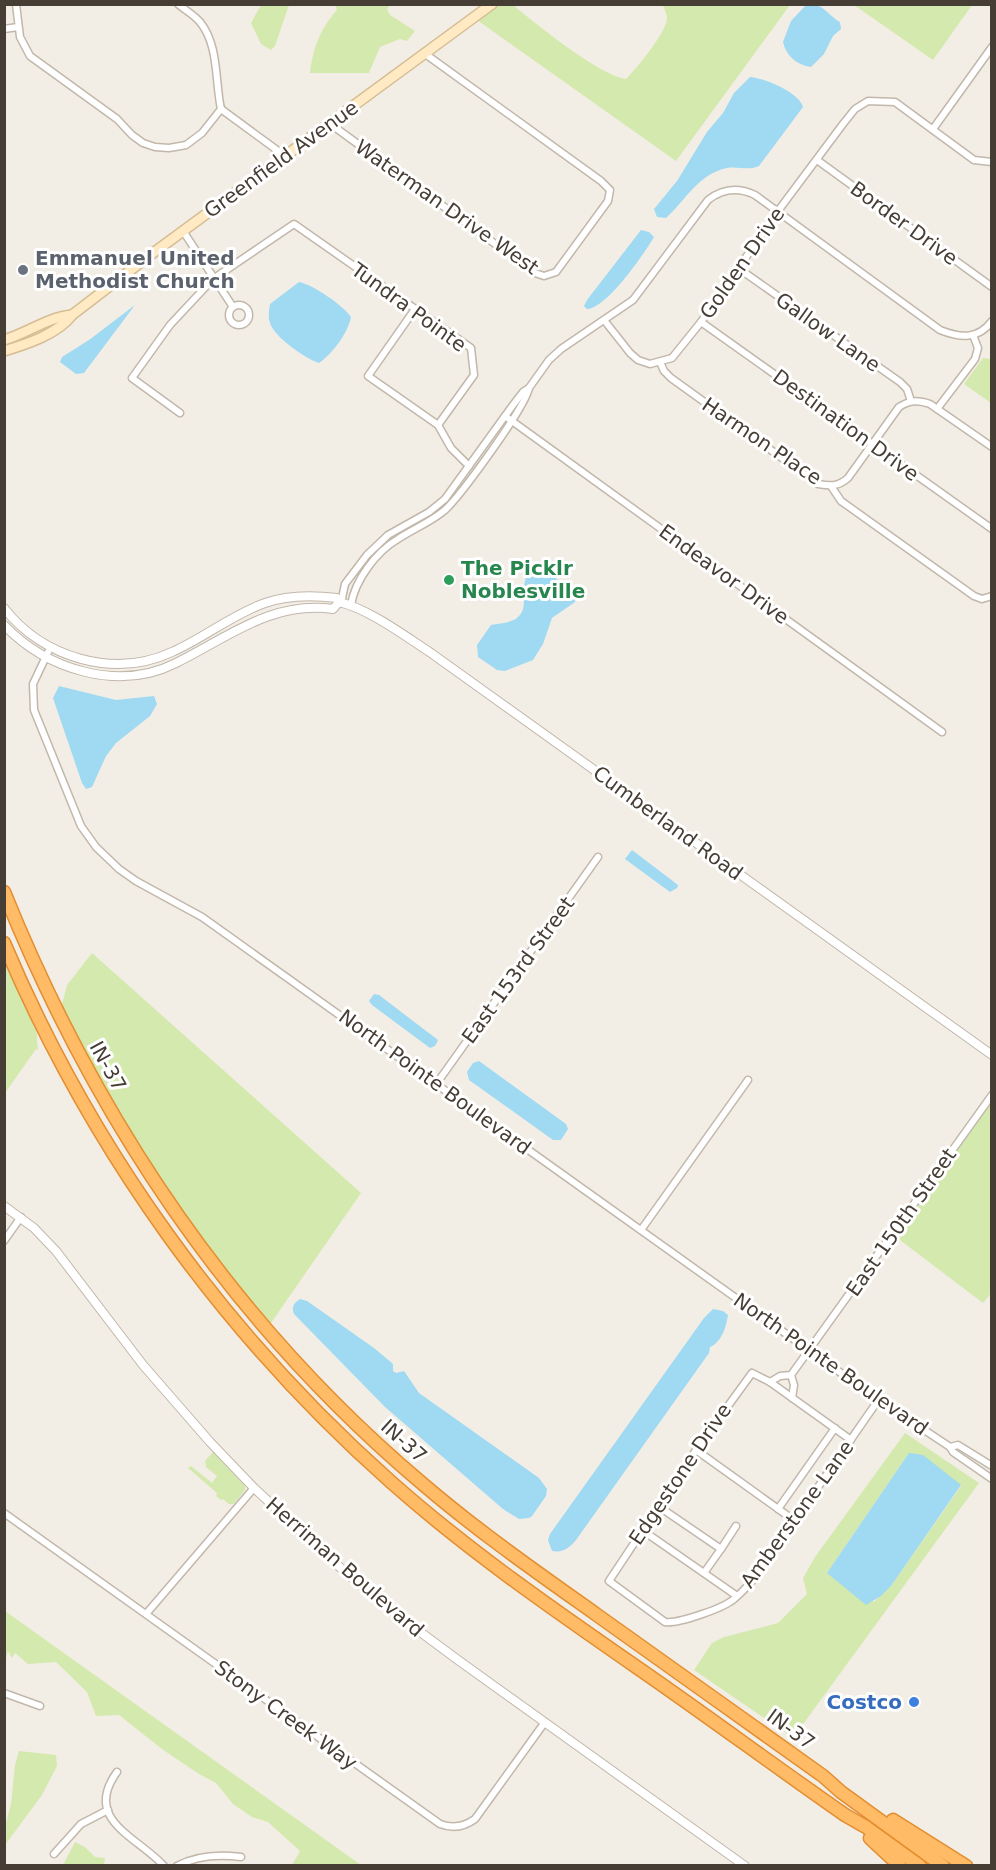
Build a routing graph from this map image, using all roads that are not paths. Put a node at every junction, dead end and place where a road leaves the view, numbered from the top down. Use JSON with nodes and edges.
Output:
{"nodes":[{"id":1,"x":16,"y":4,"type":"edge"},
{"id":2,"x":178,"y":4,"type":"edge"},
{"id":3,"x":492,"y":4,"type":"edge"},
{"id":4,"x":18,"y":27,"type":"junction"},
{"id":5,"x":4,"y":29,"type":"edge"},
{"id":6,"x":992,"y":47,"type":"edge"},
{"id":7,"x":424,"y":53,"type":"junction"},
{"id":8,"x":220,"y":109,"type":"junction"},
{"id":9,"x":329,"y":123,"type":"junction"},
{"id":10,"x":933,"y":129,"type":"junction"},
{"id":11,"x":285,"y":156,"type":"junction"},
{"id":12,"x":817,"y":160,"type":"junction"},
{"id":13,"x":992,"y":162,"type":"edge"},
{"id":14,"x":778,"y":211,"type":"junction"},
{"id":15,"x":183,"y":231,"type":"junction"},
{"id":16,"x":738,"y":268,"type":"junction"},
{"id":17,"x":213,"y":279,"type":"junction"},
{"id":18,"x":992,"y":287,"type":"edge"},
{"id":19,"x":233,"y":307,"type":"dead end"},
{"id":20,"x":415,"y":309,"type":"junction"},
{"id":21,"x":72,"y":315,"type":"junction"},
{"id":22,"x":604,"y":320,"type":"junction"},
{"id":23,"x":992,"y":321,"type":"edge"},
{"id":24,"x":701,"y":322,"type":"junction"},
{"id":25,"x":973,"y":336,"type":"junction"},
{"id":26,"x":4,"y":340,"type":"edge"},
{"id":27,"x":4,"y":351,"type":"edge"},
{"id":28,"x":660,"y":362,"type":"junction"},
{"id":29,"x":529,"y":388,"type":"junction"},
{"id":30,"x":911,"y":401,"type":"junction"},
{"id":31,"x":937,"y":408,"type":"junction"},
{"id":32,"x":180,"y":413,"type":"dead end"},
{"id":33,"x":505,"y":416,"type":"junction"},
{"id":34,"x":512,"y":421,"type":"junction"},
{"id":35,"x":438,"y":425,"type":"junction"},
{"id":36,"x":872,"y":444,"type":"junction"},
{"id":37,"x":992,"y":447,"type":"edge"},
{"id":38,"x":469,"y":466,"type":"junction"},
{"id":39,"x":831,"y":486,"type":"junction"},
{"id":40,"x":992,"y":529,"type":"edge"},
{"id":41,"x":992,"y":596,"type":"edge"},
{"id":42,"x":340,"y":602,"type":"junction"},
{"id":43,"x":351,"y":605,"type":"junction"},
{"id":44,"x":4,"y":608,"type":"edge"},
{"id":45,"x":4,"y":625,"type":"edge"},
{"id":46,"x":50,"y":648,"type":"junction"},
{"id":47,"x":45,"y":657,"type":"junction"},
{"id":48,"x":942,"y":732,"type":"dead end"},
{"id":49,"x":598,"y":857,"type":"dead end"},
{"id":50,"x":4,"y":892,"type":"edge"},
{"id":51,"x":4,"y":943,"type":"edge"},
{"id":52,"x":992,"y":1055,"type":"edge"},
{"id":53,"x":748,"y":1080,"type":"dead end"},
{"id":54,"x":437,"y":1083,"type":"junction"},
{"id":55,"x":992,"y":1095,"type":"edge"},
{"id":56,"x":4,"y":1206,"type":"edge"},
{"id":57,"x":21,"y":1217,"type":"junction"},
{"id":58,"x":641,"y":1230,"type":"junction"},
{"id":59,"x":4,"y":1241,"type":"edge"},
{"id":60,"x":810,"y":1350,"type":"junction"},
{"id":61,"x":791,"y":1375,"type":"junction"},
{"id":62,"x":770,"y":1382,"type":"junction"},
{"id":63,"x":792,"y":1398,"type":"junction"},
{"id":64,"x":879,"y":1399,"type":"junction"},
{"id":65,"x":835,"y":1428,"type":"junction"},
{"id":66,"x":851,"y":1440,"type":"junction"},
{"id":67,"x":950,"y":1447,"type":"junction"},
{"id":68,"x":696,"y":1450,"type":"junction"},
{"id":69,"x":992,"y":1466,"type":"edge"},
{"id":70,"x":992,"y":1479,"type":"edge"},
{"id":71,"x":254,"y":1488,"type":"junction"},
{"id":72,"x":658,"y":1506,"type":"junction"},
{"id":73,"x":778,"y":1509,"type":"junction"},
{"id":74,"x":4,"y":1513,"type":"edge"},
{"id":75,"x":795,"y":1521,"type":"junction"},
{"id":76,"x":736,"y":1526,"type":"dead end"},
{"id":77,"x":642,"y":1530,"type":"junction"},
{"id":78,"x":721,"y":1549,"type":"junction"},
{"id":79,"x":704,"y":1573,"type":"junction"},
{"id":80,"x":609,"y":1581,"type":"joint"},
{"id":81,"x":737,"y":1596,"type":"junction"},
{"id":82,"x":146,"y":1614,"type":"junction"},
{"id":83,"x":4,"y":1693,"type":"edge"},
{"id":84,"x":39,"y":1706,"type":"dead end"},
{"id":85,"x":545,"y":1722,"type":"junction"},
{"id":86,"x":117,"y":1772,"type":"dead end"},
{"id":87,"x":823,"y":1776,"type":"junction"},
{"id":88,"x":108,"y":1810,"type":"junction"},
{"id":89,"x":845,"y":1815,"type":"junction"},
{"id":90,"x":54,"y":1854,"type":"dead end"},
{"id":91,"x":241,"y":1857,"type":"dead end"},
{"id":92,"x":164,"y":1866,"type":"edge"},
{"id":93,"x":177,"y":1866,"type":"edge"},
{"id":94,"x":745,"y":1866,"type":"edge"},
{"id":95,"x":900,"y":1866,"type":"edge"},
{"id":96,"x":920,"y":1866,"type":"edge"},
{"id":97,"x":943,"y":1866,"type":"edge"},
{"id":98,"x":966,"y":1866,"type":"edge"}],
"edges":[{"from":1,"to":4,"type":"street"},
{"from":2,"to":8,"type":"street"},
{"from":3,"to":7,"type":"main road","name":"Greenfield Avenue"},
{"from":4,"to":5,"type":"street"},
{"from":4,"to":8,"type":"street"},
{"from":6,"to":10,"type":"street"},
{"from":7,"to":9,"type":"main road","name":"Greenfield Avenue"},
{"from":7,"to":9,"type":"street","name":"Waterman Drive West"},
{"from":8,"to":11,"type":"street"},
{"from":9,"to":11,"type":"main road","name":"Greenfield Avenue"},
{"from":10,"to":12,"type":"street","name":"Golden Drive"},
{"from":10,"to":13,"type":"street"},
{"from":11,"to":15,"type":"main road","name":"Greenfield Avenue"},
{"from":12,"to":14,"type":"street","name":"Golden Drive"},
{"from":12,"to":18,"type":"street","name":"Border Drive"},
{"from":14,"to":16,"type":"street","name":"Golden Drive"},
{"from":14,"to":22,"type":"street"},
{"from":14,"to":25,"type":"street"},
{"from":15,"to":17,"type":"street"},
{"from":15,"to":21,"type":"main road","name":"Greenfield Avenue"},
{"from":16,"to":24,"type":"street","name":"Golden Drive"},
{"from":16,"to":30,"type":"street","name":"Gallow Lane"},
{"from":17,"to":19,"type":"street"},
{"from":17,"to":20,"type":"street","name":"Tundra Pointe"},
{"from":17,"to":32,"type":"street"},
{"from":20,"to":35,"type":"street","name":"Tundra Pointe"},
{"from":20,"to":35,"type":"street"},
{"from":21,"to":26,"type":"main road","name":"Greenfield Avenue"},
{"from":21,"to":27,"type":"main road","name":"Greenfield Avenue"},
{"from":22,"to":28,"type":"street"},
{"from":22,"to":29,"type":"street"},
{"from":23,"to":25,"type":"street"},
{"from":24,"to":28,"type":"street","name":"Golden Drive"},
{"from":24,"to":36,"type":"street","name":"Destination Drive"},
{"from":25,"to":31,"type":"street"},
{"from":28,"to":39,"type":"street","name":"Harmon Place"},
{"from":29,"to":33,"type":"street"},
{"from":29,"to":34,"type":"street"},
{"from":30,"to":31,"type":"street"},
{"from":30,"to":36,"type":"street"},
{"from":31,"to":37,"type":"street"},
{"from":33,"to":34,"type":"street","name":"Endeavor Drive"},
{"from":33,"to":38,"type":"street"},
{"from":34,"to":43,"type":"street"},
{"from":34,"to":48,"type":"street","name":"Endeavor Drive"},
{"from":35,"to":38,"type":"street"},
{"from":36,"to":39,"type":"street"},
{"from":36,"to":40,"type":"street","name":"Destination Drive"},
{"from":38,"to":42,"type":"street"},
{"from":39,"to":41,"type":"street","name":"Harmon Place"},
{"from":42,"to":43,"type":"street","name":"Cumberland Road"},
{"from":42,"to":46,"type":"street","name":"Cumberland Road"},
{"from":42,"to":47,"type":"street","name":"Cumberland Road"},
{"from":43,"to":52,"type":"street","name":"Cumberland Road"},
{"from":44,"to":46,"type":"street","name":"Cumberland Road"},
{"from":45,"to":47,"type":"street","name":"Cumberland Road"},
{"from":46,"to":47,"type":"street","name":"North Pointe Boulevard"},
{"from":47,"to":54,"type":"street","name":"North Pointe Boulevard"},
{"from":49,"to":54,"type":"street","name":"East 153rd Street"},
{"from":50,"to":87,"type":"highway","name":"IN-37"},
{"from":51,"to":89,"type":"highway","name":"IN-37"},
{"from":53,"to":58,"type":"street"},
{"from":54,"to":58,"type":"street","name":"North Pointe Boulevard"},
{"from":55,"to":60,"type":"street","name":"East 150th Street"},
{"from":56,"to":57,"type":"street","name":"Herriman Boulevard"},
{"from":57,"to":59,"type":"street"},
{"from":57,"to":71,"type":"street","name":"Herriman Boulevard"},
{"from":58,"to":60,"type":"street","name":"North Pointe Boulevard"},
{"from":60,"to":61,"type":"street","name":"East 150th Street"},
{"from":60,"to":64,"type":"street","name":"North Pointe Boulevard"},
{"from":61,"to":62,"type":"street"},
{"from":61,"to":63,"type":"street"},
{"from":62,"to":63,"type":"street"},
{"from":62,"to":68,"type":"street","name":"Edgestone Drive"},
{"from":63,"to":65,"type":"street"},
{"from":64,"to":66,"type":"street","name":"Amberstone Lane"},
{"from":64,"to":67,"type":"street","name":"North Pointe Boulevard"},
{"from":65,"to":66,"type":"street"},
{"from":65,"to":73,"type":"street","name":"Amberstone Lane"},
{"from":66,"to":75,"type":"street","name":"Amberstone Lane"},
{"from":67,"to":69,"type":"street","name":"North Pointe Boulevard"},
{"from":67,"to":70,"type":"street","name":"North Pointe Boulevard"},
{"from":68,"to":72,"type":"street","name":"Edgestone Drive"},
{"from":68,"to":73,"type":"street"},
{"from":71,"to":82,"type":"street"},
{"from":71,"to":85,"type":"street","name":"Herriman Boulevard"},
{"from":72,"to":77,"type":"street","name":"Edgestone Drive"},
{"from":72,"to":78,"type":"street"},
{"from":73,"to":75,"type":"street"},
{"from":74,"to":82,"type":"street","name":"Stony Creek Way"},
{"from":75,"to":81,"type":"street","name":"Amberstone Lane"},
{"from":76,"to":78,"type":"street"},
{"from":77,"to":79,"type":"street"},
{"from":77,"to":80,"type":"street","name":"Edgestone Drive"},
{"from":78,"to":79,"type":"street"},
{"from":79,"to":81,"type":"street"},
{"from":80,"to":81,"type":"street","name":"Amberstone Lane"},
{"from":82,"to":85,"type":"street","name":"Stony Creek Way"},
{"from":83,"to":84,"type":"street"},
{"from":85,"to":94,"type":"street","name":"Herriman Boulevard"},
{"from":86,"to":88,"type":"street"},
{"from":87,"to":97,"type":"highway","name":"IN-37"},
{"from":87,"to":98,"type":"highway"},
{"from":88,"to":90,"type":"street"},
{"from":88,"to":92,"type":"street"},
{"from":89,"to":95,"type":"highway"},
{"from":89,"to":96,"type":"highway","name":"IN-37"},
{"from":91,"to":93,"type":"street"}]}
